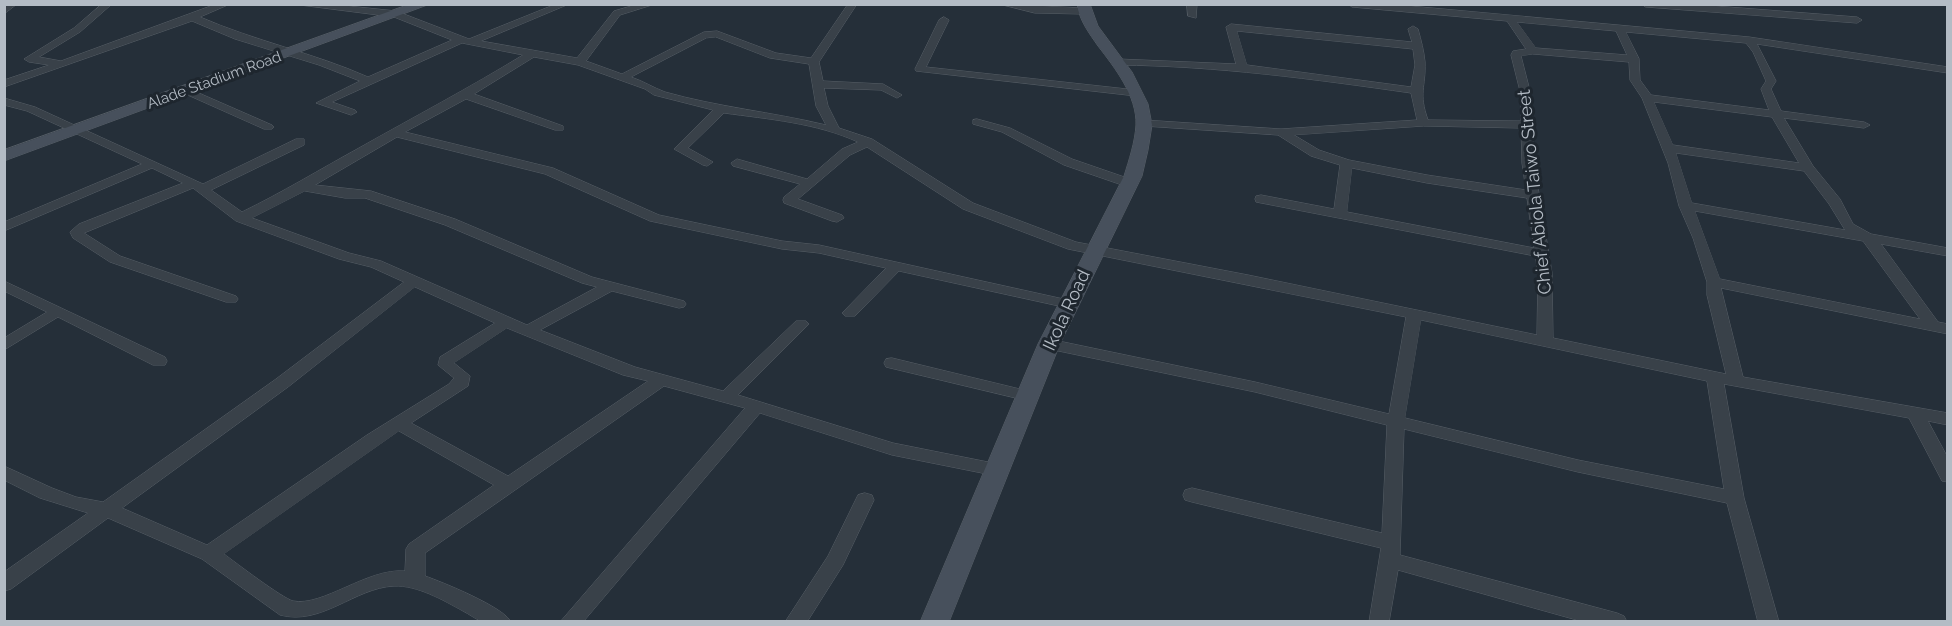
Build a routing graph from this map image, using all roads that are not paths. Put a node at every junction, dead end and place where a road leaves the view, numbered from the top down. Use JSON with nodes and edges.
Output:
{"nodes":[{"id":1,"x":14,"y":4,"type":"edge"},
{"id":2,"x":108,"y":4,"type":"edge"},
{"id":3,"x":226,"y":4,"type":"edge"},
{"id":4,"x":296,"y":4,"type":"edge"},
{"id":5,"x":424,"y":4,"type":"edge"},
{"id":6,"x":565,"y":4,"type":"edge"},
{"id":7,"x":651,"y":4,"type":"edge"},
{"id":8,"x":853,"y":4,"type":"edge"},
{"id":9,"x":1003,"y":4,"type":"edge"},
{"id":10,"x":1191,"y":4,"type":"edge"},
{"id":11,"x":1352,"y":4,"type":"edge"},
{"id":12,"x":1646,"y":4,"type":"edge"},
{"id":13,"x":330,"y":5,"type":"edge"},
{"id":14,"x":1083,"y":8,"type":"edge"},
{"id":15,"x":4,"y":11,"type":"edge"},
{"id":16,"x":396,"y":15,"type":"junction"},
{"id":17,"x":1193,"y":16,"type":"dead end"},
{"id":18,"x":194,"y":18,"type":"junction"},
{"id":19,"x":944,"y":20,"type":"dead end"},
{"id":20,"x":1511,"y":20,"type":"junction"},
{"id":21,"x":1857,"y":20,"type":"dead end"},
{"id":22,"x":1413,"y":29,"type":"dead end"},
{"id":23,"x":1620,"y":29,"type":"junction"},
{"id":24,"x":467,"y":40,"type":"junction"},
{"id":25,"x":1749,"y":40,"type":"junction"},
{"id":26,"x":1418,"y":46,"type":"junction"},
{"id":27,"x":293,"y":51,"type":"junction"},
{"id":28,"x":1533,"y":51,"type":"junction"},
{"id":29,"x":533,"y":53,"type":"junction"},
{"id":30,"x":1634,"y":59,"type":"junction"},
{"id":31,"x":580,"y":62,"type":"junction"},
{"id":32,"x":814,"y":62,"type":"junction"},
{"id":33,"x":1118,"y":62,"type":"junction"},
{"id":34,"x":64,"y":64,"type":"junction"},
{"id":35,"x":1244,"y":69,"type":"junction"},
{"id":36,"x":1947,"y":70,"type":"edge"},
{"id":37,"x":623,"y":77,"type":"junction"},
{"id":38,"x":368,"y":81,"type":"junction"},
{"id":39,"x":4,"y":84,"type":"edge"},
{"id":40,"x":817,"y":84,"type":"junction"},
{"id":41,"x":185,"y":90,"type":"junction"},
{"id":42,"x":1416,"y":91,"type":"junction"},
{"id":43,"x":1136,"y":93,"type":"junction"},
{"id":44,"x":465,"y":95,"type":"junction"},
{"id":45,"x":897,"y":95,"type":"dead end"},
{"id":46,"x":1647,"y":98,"type":"junction"},
{"id":47,"x":4,"y":101,"type":"edge"},
{"id":48,"x":721,"y":109,"type":"junction"},
{"id":49,"x":351,"y":112,"type":"dead end"},
{"id":50,"x":1776,"y":114,"type":"junction"},
{"id":51,"x":977,"y":122,"type":"dead end"},
{"id":52,"x":1144,"y":123,"type":"junction"},
{"id":53,"x":1424,"y":123,"type":"junction"},
{"id":54,"x":1527,"y":125,"type":"junction"},
{"id":55,"x":1864,"y":125,"type":"dead end"},
{"id":56,"x":268,"y":127,"type":"dead end"},
{"id":57,"x":559,"y":128,"type":"dead end"},
{"id":58,"x":77,"y":129,"type":"junction"},
{"id":59,"x":834,"y":130,"type":"junction"},
{"id":60,"x":1281,"y":132,"type":"junction"},
{"id":61,"x":395,"y":133,"type":"junction"},
{"id":62,"x":300,"y":142,"type":"dead end"},
{"id":63,"x":868,"y":142,"type":"junction"},
{"id":64,"x":1667,"y":148,"type":"junction"},
{"id":65,"x":4,"y":156,"type":"edge"},
{"id":66,"x":707,"y":162,"type":"dead end"},
{"id":67,"x":737,"y":163,"type":"dead end"},
{"id":68,"x":1346,"y":163,"type":"junction"},
{"id":69,"x":152,"y":164,"type":"junction"},
{"id":70,"x":1808,"y":168,"type":"junction"},
{"id":71,"x":810,"y":183,"type":"junction"},
{"id":72,"x":1129,"y":183,"type":"junction"},
{"id":73,"x":198,"y":186,"type":"junction"},
{"id":74,"x":303,"y":187,"type":"junction"},
{"id":75,"x":1534,"y":195,"type":"junction"},
{"id":76,"x":1261,"y":200,"type":"dead end"},
{"id":77,"x":1686,"y":206,"type":"junction"},
{"id":78,"x":1340,"y":215,"type":"junction"},
{"id":79,"x":241,"y":218,"type":"junction"},
{"id":80,"x":837,"y":219,"type":"dead end"},
{"id":81,"x":4,"y":228,"type":"edge"},
{"id":82,"x":1871,"y":240,"type":"junction"},
{"id":83,"x":1095,"y":250,"type":"junction"},
{"id":84,"x":1947,"y":252,"type":"edge"},
{"id":85,"x":1542,"y":253,"type":"junction"},
{"id":86,"x":896,"y":266,"type":"junction"},
{"id":87,"x":415,"y":280,"type":"junction"},
{"id":88,"x":1714,"y":282,"type":"junction"},
{"id":89,"x":4,"y":285,"type":"edge"},
{"id":90,"x":610,"y":286,"type":"junction"},
{"id":91,"x":231,"y":300,"type":"dead end"},
{"id":92,"x":679,"y":304,"type":"dead end"},
{"id":93,"x":1068,"y":304,"type":"junction"},
{"id":94,"x":58,"y":311,"type":"junction"},
{"id":95,"x":850,"y":313,"type":"dead end"},
{"id":96,"x":1414,"y":316,"type":"junction"},
{"id":97,"x":507,"y":322,"type":"junction"},
{"id":98,"x":801,"y":324,"type":"dead end"},
{"id":99,"x":1940,"y":327,"type":"edge"},
{"id":100,"x":529,"y":330,"type":"junction"},
{"id":101,"x":1545,"y":341,"type":"junction"},
{"id":102,"x":1049,"y":344,"type":"junction"},
{"id":103,"x":4,"y":345,"type":"edge"},
{"id":104,"x":159,"y":361,"type":"dead end"},
{"id":105,"x":892,"y":363,"type":"dead end"},
{"id":106,"x":1714,"y":377,"type":"junction"},
{"id":107,"x":661,"y":380,"type":"junction"},
{"id":108,"x":1736,"y":380,"type":"junction"},
{"id":109,"x":1028,"y":396,"type":"junction"},
{"id":110,"x":727,"y":397,"type":"junction"},
{"id":111,"x":757,"y":406,"type":"junction"},
{"id":112,"x":1915,"y":413,"type":"junction"},
{"id":113,"x":1947,"y":419,"type":"edge"},
{"id":114,"x":1396,"y":422,"type":"junction"},
{"id":115,"x":399,"y":423,"type":"junction"},
{"id":116,"x":997,"y":470,"type":"junction"},
{"id":117,"x":4,"y":472,"type":"edge"},
{"id":118,"x":1947,"y":476,"type":"edge"},
{"id":119,"x":507,"y":484,"type":"junction"},
{"id":120,"x":1192,"y":495,"type":"dead end"},
{"id":121,"x":1735,"y":498,"type":"junction"},
{"id":122,"x":865,"y":500,"type":"dead end"},
{"id":123,"x":108,"y":510,"type":"junction"},
{"id":124,"x":1390,"y":552,"type":"junction"},
{"id":125,"x":209,"y":554,"type":"junction"},
{"id":126,"x":415,"y":582,"type":"junction"},
{"id":127,"x":4,"y":583,"type":"edge"},
{"id":128,"x":501,"y":621,"type":"edge"},
{"id":129,"x":570,"y":621,"type":"edge"},
{"id":130,"x":795,"y":621,"type":"edge"},
{"id":131,"x":934,"y":621,"type":"edge"},
{"id":132,"x":1379,"y":621,"type":"edge"},
{"id":133,"x":1617,"y":621,"type":"edge"},
{"id":134,"x":1769,"y":621,"type":"edge"}],
"edges":[{"from":1,"to":15,"type":"street"},
{"from":2,"to":34,"type":"street"},
{"from":3,"to":18,"type":"street"},
{"from":4,"to":13,"type":"street"},
{"from":5,"to":16,"type":"street","name":"Alade Stadium Road"},
{"from":6,"to":24,"type":"street"},
{"from":7,"to":31,"type":"street"},
{"from":8,"to":32,"type":"street"},
{"from":9,"to":14,"type":"street"},
{"from":10,"to":17,"type":"street"},
{"from":11,"to":20,"type":"street"},
{"from":12,"to":21,"type":"street"},
{"from":13,"to":16,"type":"street"},
{"from":14,"to":33,"type":"street","name":"Ikola Road"},
{"from":16,"to":24,"type":"street"},
{"from":16,"to":27,"type":"street","name":"Alade Stadium Road"},
{"from":18,"to":27,"type":"street"},
{"from":18,"to":34,"type":"street"},
{"from":19,"to":43,"type":"street"},
{"from":20,"to":23,"type":"street"},
{"from":20,"to":28,"type":"street"},
{"from":22,"to":26,"type":"street"},
{"from":23,"to":25,"type":"street"},
{"from":23,"to":30,"type":"street"},
{"from":24,"to":29,"type":"street"},
{"from":24,"to":38,"type":"street"},
{"from":25,"to":36,"type":"street"},
{"from":25,"to":50,"type":"street"},
{"from":26,"to":35,"type":"street"},
{"from":26,"to":42,"type":"street"},
{"from":27,"to":38,"type":"street"},
{"from":27,"to":41,"type":"street","name":"Alade Stadium Road"},
{"from":28,"to":30,"type":"street"},
{"from":28,"to":54,"type":"street","name":"Chief Abiola Taiwo Street"},
{"from":29,"to":31,"type":"street"},
{"from":29,"to":44,"type":"street"},
{"from":30,"to":46,"type":"street"},
{"from":31,"to":37,"type":"street"},
{"from":32,"to":37,"type":"street"},
{"from":32,"to":40,"type":"street"},
{"from":33,"to":35,"type":"street"},
{"from":33,"to":43,"type":"street","name":"Ikola Road"},
{"from":34,"to":39,"type":"street"},
{"from":35,"to":42,"type":"street"},
{"from":37,"to":48,"type":"street"},
{"from":38,"to":49,"type":"street"},
{"from":40,"to":45,"type":"street"},
{"from":40,"to":59,"type":"street"},
{"from":41,"to":56,"type":"street"},
{"from":41,"to":58,"type":"street","name":"Alade Stadium Road"},
{"from":42,"to":53,"type":"street"},
{"from":43,"to":52,"type":"street","name":"Ikola Road"},
{"from":44,"to":57,"type":"street"},
{"from":44,"to":61,"type":"street"},
{"from":46,"to":50,"type":"street"},
{"from":46,"to":64,"type":"street"},
{"from":47,"to":58,"type":"street"},
{"from":48,"to":59,"type":"street"},
{"from":48,"to":66,"type":"street"},
{"from":50,"to":55,"type":"street"},
{"from":50,"to":70,"type":"street"},
{"from":51,"to":72,"type":"street"},
{"from":52,"to":60,"type":"street"},
{"from":52,"to":72,"type":"street","name":"Ikola Road"},
{"from":53,"to":54,"type":"street"},
{"from":53,"to":60,"type":"street"},
{"from":54,"to":75,"type":"street","name":"Chief Abiola Taiwo Street"},
{"from":58,"to":65,"type":"street","name":"Alade Stadium Road"},
{"from":58,"to":69,"type":"street"},
{"from":59,"to":63,"type":"street"},
{"from":60,"to":68,"type":"street"},
{"from":61,"to":74,"type":"street"},
{"from":61,"to":86,"type":"street"},
{"from":62,"to":73,"type":"street"},
{"from":63,"to":71,"type":"street"},
{"from":63,"to":83,"type":"street"},
{"from":64,"to":70,"type":"street"},
{"from":64,"to":77,"type":"street"},
{"from":67,"to":71,"type":"street"},
{"from":68,"to":75,"type":"street"},
{"from":68,"to":78,"type":"street"},
{"from":69,"to":73,"type":"street"},
{"from":69,"to":81,"type":"street"},
{"from":70,"to":82,"type":"street"},
{"from":71,"to":80,"type":"street"},
{"from":72,"to":83,"type":"street","name":"Ikola Road"},
{"from":73,"to":79,"type":"street"},
{"from":73,"to":91,"type":"street"},
{"from":74,"to":79,"type":"street"},
{"from":74,"to":90,"type":"street"},
{"from":75,"to":85,"type":"street","name":"Chief Abiola Taiwo Street"},
{"from":76,"to":78,"type":"street"},
{"from":77,"to":82,"type":"street"},
{"from":77,"to":88,"type":"street"},
{"from":78,"to":85,"type":"street"},
{"from":79,"to":87,"type":"street"},
{"from":82,"to":84,"type":"street"},
{"from":82,"to":99,"type":"street"},
{"from":83,"to":93,"type":"street","name":"Ikola Road"},
{"from":83,"to":96,"type":"street"},
{"from":85,"to":101,"type":"street","name":"Chief Abiola Taiwo Street"},
{"from":86,"to":93,"type":"street"},
{"from":86,"to":95,"type":"street"},
{"from":87,"to":97,"type":"street"},
{"from":87,"to":123,"type":"street"},
{"from":88,"to":99,"type":"street"},
{"from":88,"to":108,"type":"street"},
{"from":89,"to":94,"type":"street"},
{"from":90,"to":92,"type":"street"},
{"from":90,"to":100,"type":"street"},
{"from":93,"to":102,"type":"street","name":"Ikola Road"},
{"from":94,"to":103,"type":"street"},
{"from":94,"to":104,"type":"street"},
{"from":96,"to":101,"type":"street"},
{"from":96,"to":114,"type":"street"},
{"from":97,"to":100,"type":"street"},
{"from":97,"to":115,"type":"street"},
{"from":98,"to":110,"type":"street"},
{"from":100,"to":107,"type":"street"},
{"from":101,"to":106,"type":"street"},
{"from":102,"to":109,"type":"street","name":"Ikola Road"},
{"from":102,"to":114,"type":"street"},
{"from":105,"to":109,"type":"street"},
{"from":106,"to":108,"type":"street"},
{"from":106,"to":121,"type":"street"},
{"from":107,"to":110,"type":"street"},
{"from":107,"to":119,"type":"street"},
{"from":108,"to":112,"type":"street"},
{"from":109,"to":116,"type":"street","name":"Ikola Road"},
{"from":110,"to":111,"type":"street"},
{"from":111,"to":116,"type":"street"},
{"from":111,"to":129,"type":"street"},
{"from":112,"to":113,"type":"street"},
{"from":112,"to":118,"type":"street"},
{"from":114,"to":121,"type":"street"},
{"from":114,"to":124,"type":"street"},
{"from":115,"to":119,"type":"street"},
{"from":115,"to":125,"type":"street"},
{"from":116,"to":131,"type":"street","name":"Ikola Road"},
{"from":117,"to":123,"type":"street"},
{"from":119,"to":126,"type":"street"},
{"from":120,"to":124,"type":"street"},
{"from":121,"to":134,"type":"street"},
{"from":122,"to":130,"type":"street"},
{"from":123,"to":125,"type":"street"},
{"from":123,"to":127,"type":"street"},
{"from":124,"to":132,"type":"street"},
{"from":124,"to":133,"type":"street"},
{"from":125,"to":126,"type":"street"},
{"from":126,"to":128,"type":"street"}]}
